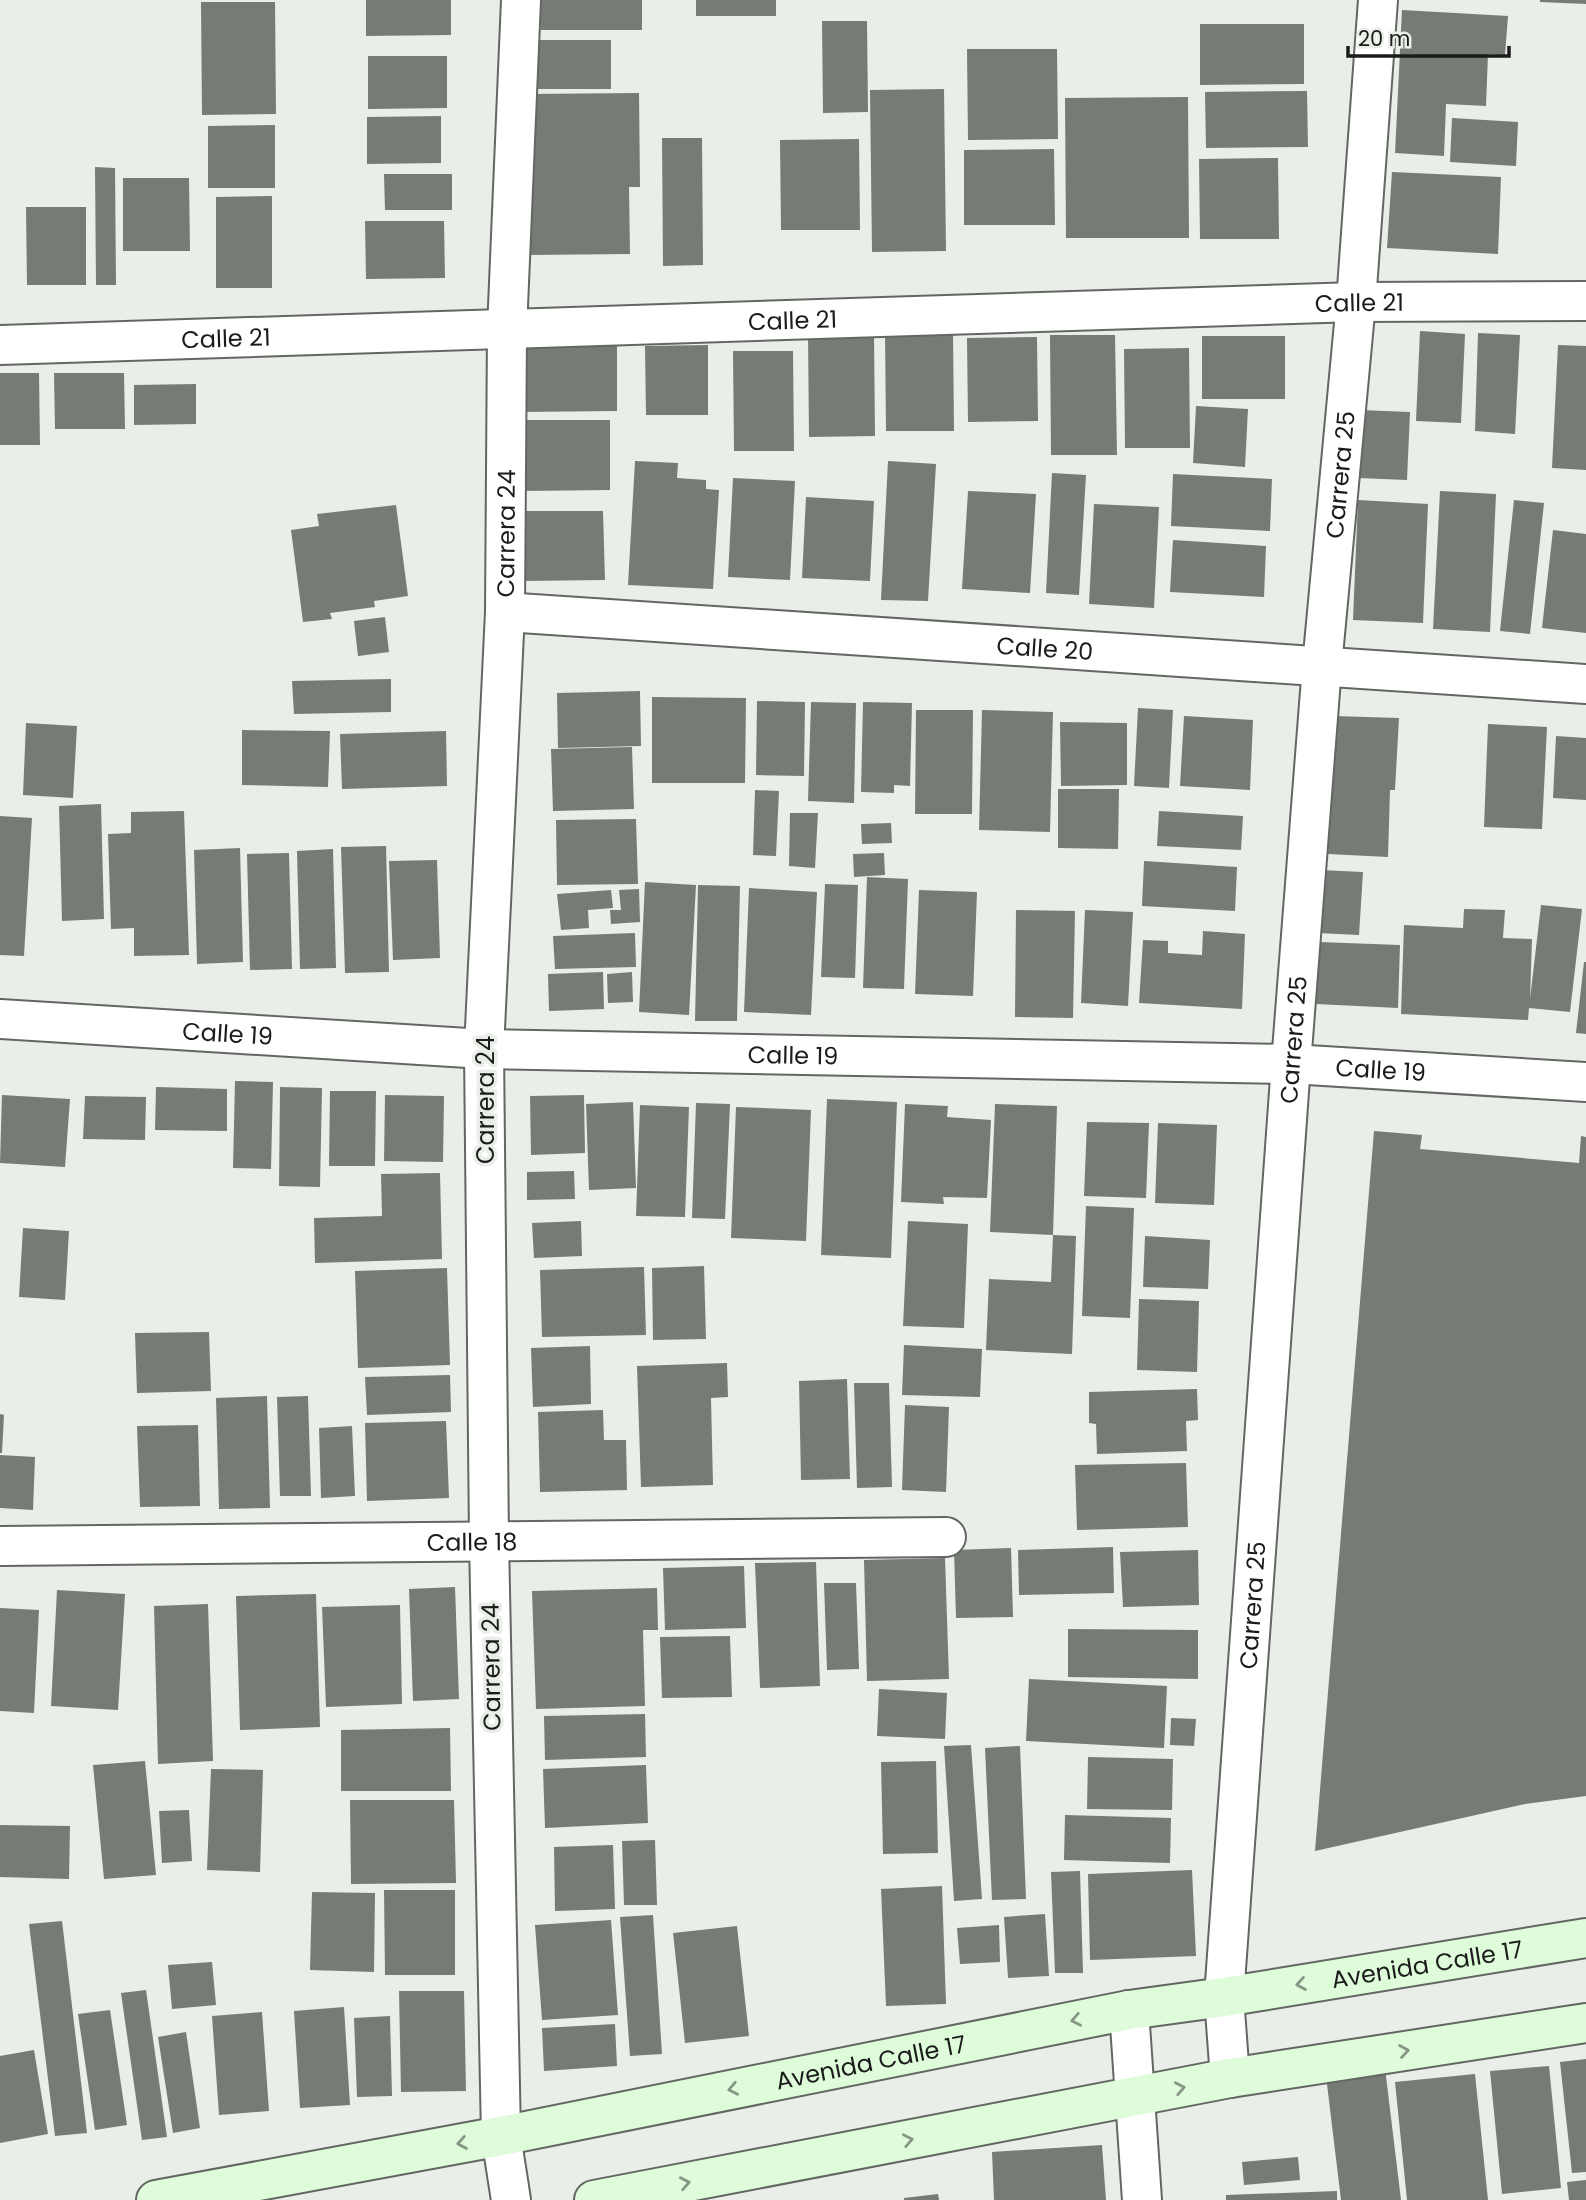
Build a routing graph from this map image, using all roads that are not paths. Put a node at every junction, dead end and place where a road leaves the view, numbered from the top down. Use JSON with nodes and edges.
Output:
{"nodes":[{"id":1,"x":521,"y":0,"type":"edge"},
{"id":2,"x":1378,"y":0,"type":"edge"},
{"id":3,"x":1356,"y":302,"type":"junction"},
{"id":4,"x":1586,"y":302,"type":"edge"},
{"id":5,"x":507,"y":330,"type":"junction"},
{"id":6,"x":0,"y":345,"type":"edge"},
{"id":7,"x":505,"y":612,"type":"junction"},
{"id":8,"x":1322,"y":666,"type":"junction"},
{"id":9,"x":1586,"y":684,"type":"edge"},
{"id":10,"x":0,"y":1019,"type":"edge"},
{"id":11,"x":484,"y":1049,"type":"junction"},
{"id":12,"x":1291,"y":1064,"type":"junction"},
{"id":13,"x":1586,"y":1083,"type":"edge"},
{"id":14,"x":946,"y":1537,"type":"dead end"},
{"id":15,"x":489,"y":1540,"type":"junction"},
{"id":16,"x":0,"y":1546,"type":"edge"},
{"id":17,"x":1586,"y":1938,"type":"edge"},
{"id":18,"x":1224,"y":1997,"type":"junction"},
{"id":19,"x":1129,"y":2010,"type":"junction"},
{"id":20,"x":1586,"y":2023,"type":"edge"},
{"id":21,"x":1230,"y":2078,"type":"junction"},
{"id":22,"x":1135,"y":2096,"type":"junction"},
{"id":23,"x":501,"y":2136,"type":"junction"},
{"id":24,"x":156,"y":2200,"type":"edge"},
{"id":25,"x":511,"y":2200,"type":"edge"},
{"id":26,"x":594,"y":2200,"type":"edge"},
{"id":27,"x":1142,"y":2200,"type":"edge"}],
"edges":[{"from":1,"to":5,"type":"street","name":"Carrera 24"},
{"from":2,"to":3,"type":"street","name":"Carrera 25"},
{"from":3,"to":4,"type":"street","name":"Calle 21"},
{"from":3,"to":5,"type":"street","name":"Calle 21"},
{"from":3,"to":8,"type":"street","name":"Carrera 25"},
{"from":5,"to":6,"type":"street","name":"Calle 21"},
{"from":5,"to":7,"type":"street","name":"Carrera 24"},
{"from":7,"to":8,"type":"street","name":"Calle 20"},
{"from":7,"to":11,"type":"street","name":"Carrera 24"},
{"from":8,"to":9,"type":"street","name":"Calle 20"},
{"from":8,"to":12,"type":"street","name":"Carrera 25"},
{"from":10,"to":11,"type":"street","name":"Calle 19"},
{"from":11,"to":12,"type":"street","name":"Calle 19"},
{"from":11,"to":15,"type":"street","name":"Carrera 24"},
{"from":12,"to":13,"type":"street","name":"Calle 19"},
{"from":12,"to":18,"type":"street","name":"Carrera 25"},
{"from":14,"to":15,"type":"street","name":"Calle 18"},
{"from":15,"to":16,"type":"street","name":"Calle 18"},
{"from":15,"to":23,"type":"street","name":"Carrera 24"},
{"from":17,"to":18,"type":"main road","name":"Avenida Calle 17","one_way":true},
{"from":18,"to":19,"type":"main road","name":"Avenida Calle 17"},
{"from":18,"to":21,"type":"street","name":"Carrera 25"},
{"from":19,"to":22,"type":"street"},
{"from":19,"to":23,"type":"main road","name":"Avenida Calle 17","one_way":true},
{"from":21,"to":20,"type":"main road","one_way":true},
{"from":22,"to":21,"type":"main road","one_way":true},
{"from":26,"to":22,"type":"main road","one_way":true},
{"from":22,"to":27,"type":"street"},
{"from":23,"to":24,"type":"main road","name":"Avenida Calle 17","one_way":true},
{"from":23,"to":25,"type":"street","name":"Carrera 24"}]}
